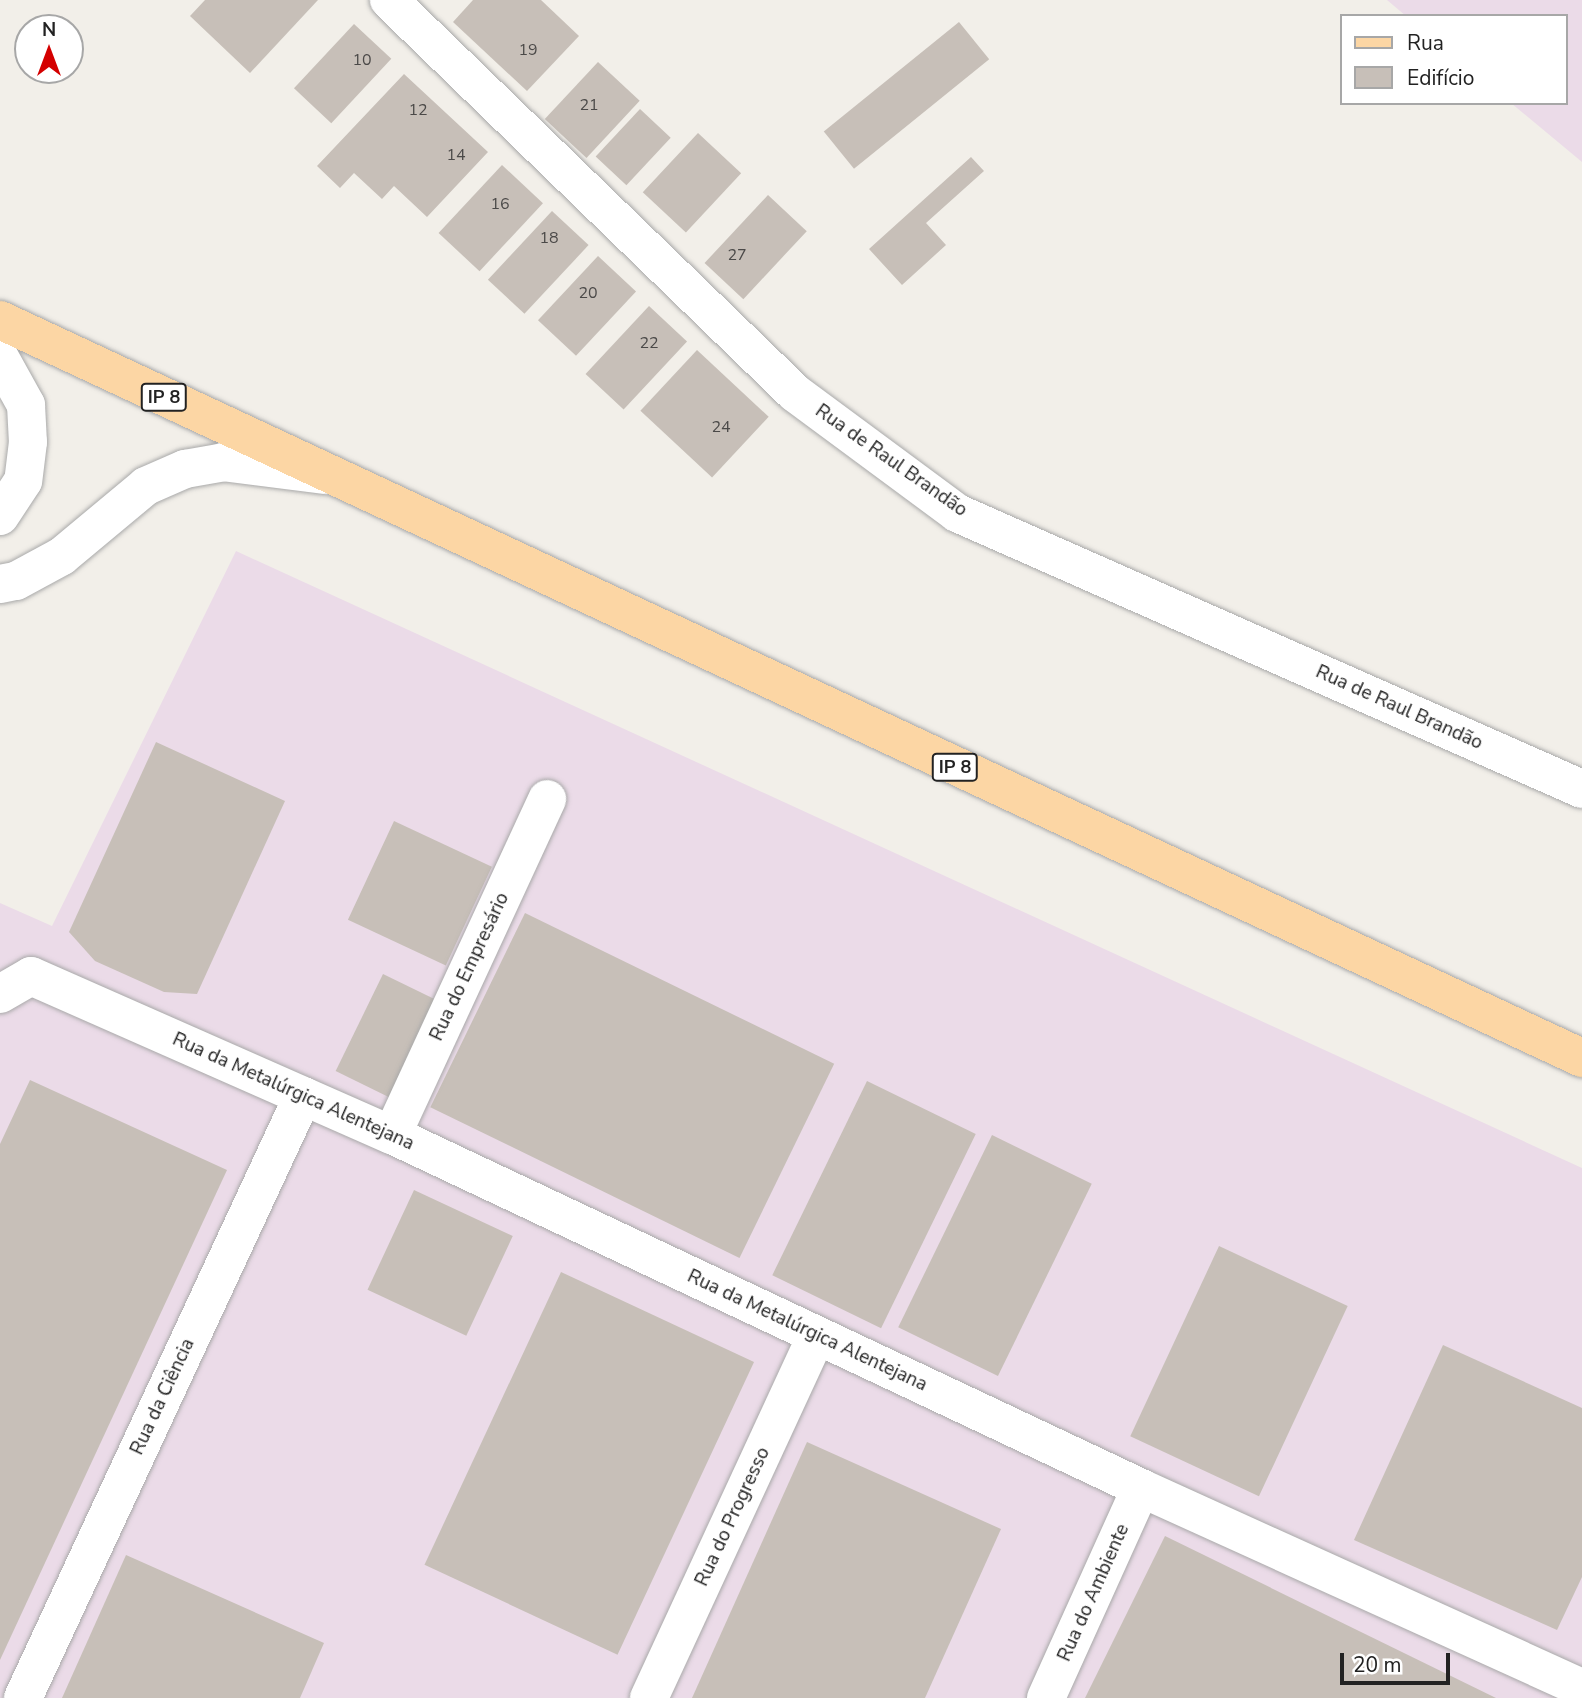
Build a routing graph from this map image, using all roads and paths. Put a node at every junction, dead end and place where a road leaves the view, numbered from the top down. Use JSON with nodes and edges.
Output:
{"nodes":[{"id":1,"x":389,"y":0,"type":"edge"},
{"id":2,"x":0,"y":320,"type":"edge"},
{"id":3,"x":0,"y":358,"type":"edge"},
{"id":4,"x":328,"y":475,"type":"junction"},
{"id":5,"x":0,"y":516,"type":"edge"},
{"id":6,"x":0,"y":584,"type":"edge"},
{"id":7,"x":1582,"y":789,"type":"edge"},
{"id":8,"x":547,"y":799,"type":"dead end"},
{"id":9,"x":16,"y":985,"type":"edge"},
{"id":10,"x":1582,"y":1058,"type":"edge"},
{"id":11,"x":303,"y":1096,"type":"junction"},
{"id":12,"x":392,"y":1135,"type":"junction"},
{"id":13,"x":816,"y":1336,"type":"junction"},
{"id":14,"x":1141,"y":1488,"type":"junction"},
{"id":15,"x":1582,"y":1688,"type":"edge"},
{"id":16,"x":23,"y":1698,"type":"edge"},
{"id":17,"x":649,"y":1698,"type":"edge"},
{"id":18,"x":1046,"y":1698,"type":"edge"}],
"edges":[{"from":1,"to":7,"type":"street","name":"Rua de Raul Brandão"},
{"from":2,"to":4,"type":"main road","number":"IP 8"},
{"from":3,"to":5,"type":"street"},
{"from":4,"to":6,"type":"street"},
{"from":4,"to":10,"type":"main road","number":"IP 8"},
{"from":8,"to":12,"type":"street","name":"Rua do Empresário"},
{"from":9,"to":11,"type":"street","name":"Rua da Metalúrgica Alentejana"},
{"from":11,"to":12,"type":"street","name":"Rua da Metalúrgica Alentejana"},
{"from":11,"to":16,"type":"street","name":"Rua da Ciência"},
{"from":12,"to":13,"type":"street","name":"Rua da Metalúrgica Alentejana"},
{"from":13,"to":14,"type":"street","name":"Rua da Metalúrgica Alentejana"},
{"from":13,"to":17,"type":"street","name":"Rua do Progresso"},
{"from":14,"to":15,"type":"street","name":"Rua da Metalúrgica Alentejana"},
{"from":14,"to":18,"type":"street","name":"Rua do Ambiente"}]}
